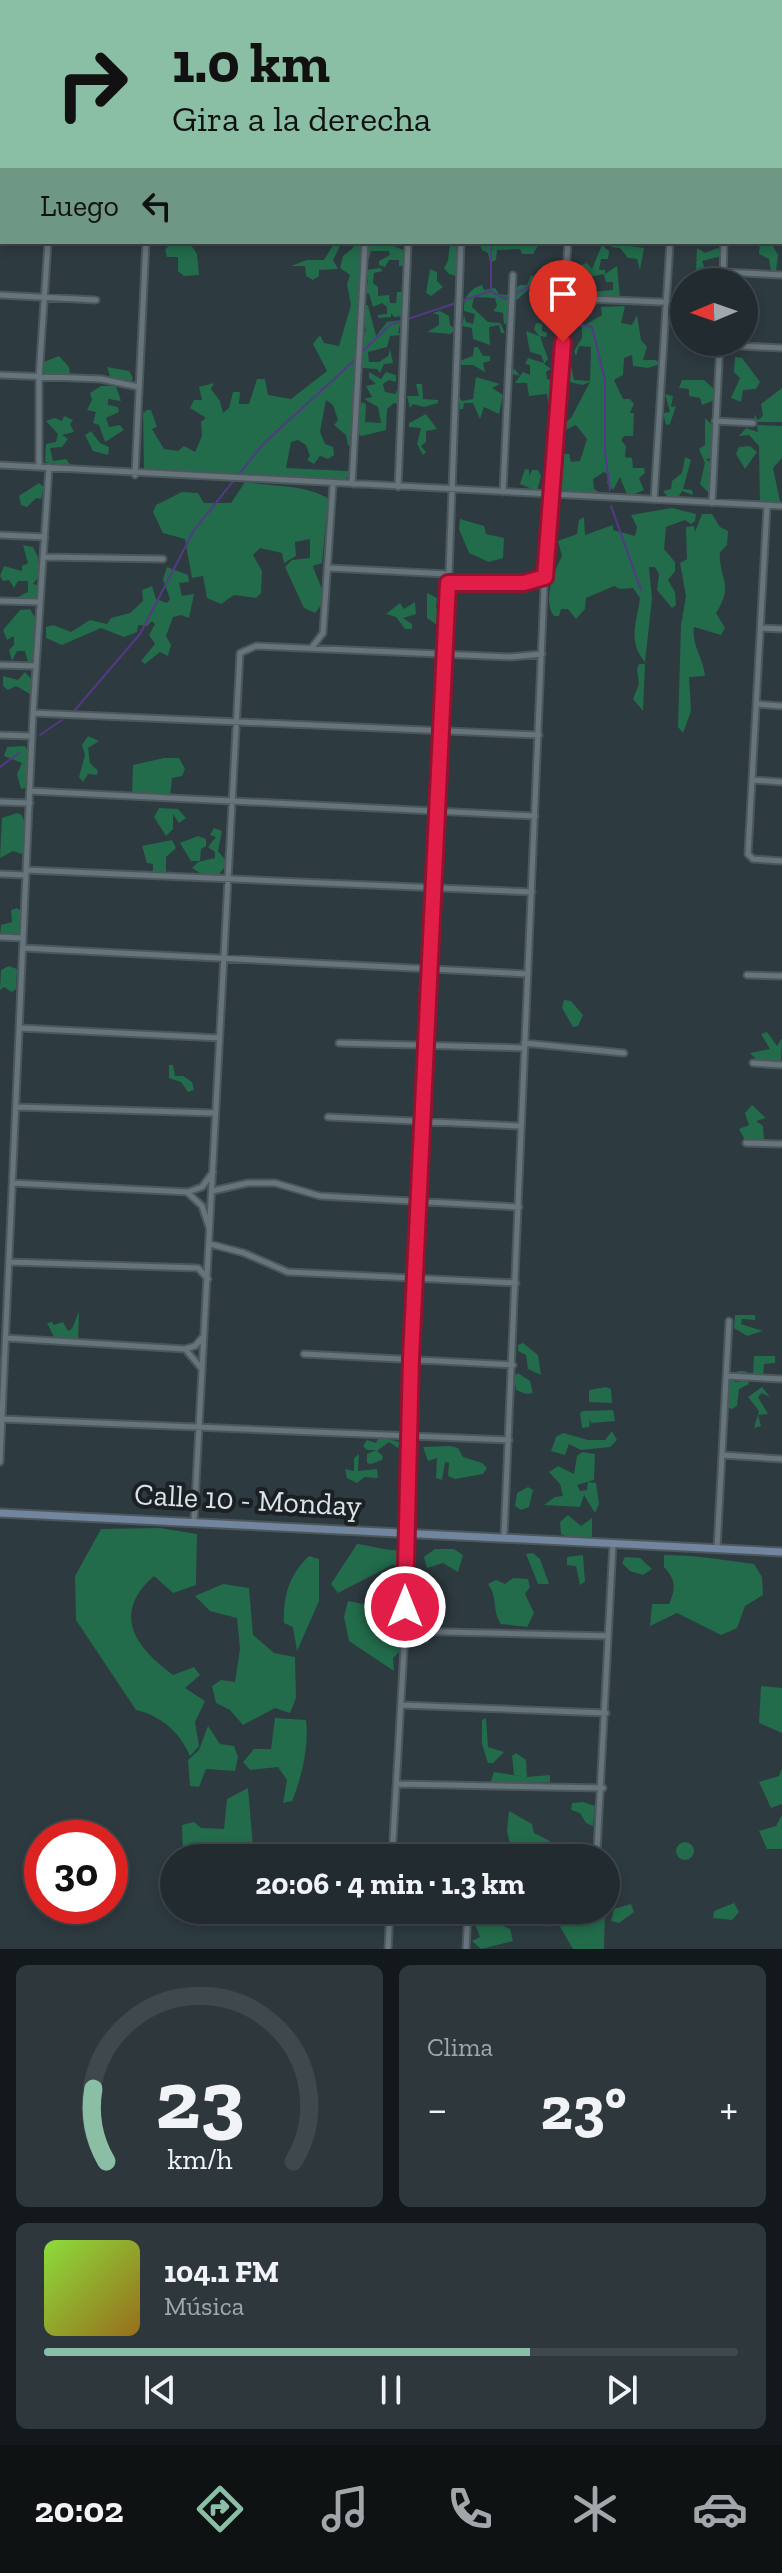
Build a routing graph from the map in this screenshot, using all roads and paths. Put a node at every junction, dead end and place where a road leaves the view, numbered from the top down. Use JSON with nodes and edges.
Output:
{"nodes":[{"id":1,"x":48,"y":244,"type":"edge"},
{"id":2,"x":146,"y":244,"type":"edge"},
{"id":3,"x":365,"y":244,"type":"edge"},
{"id":4,"x":408,"y":244,"type":"edge"},
{"id":5,"x":461,"y":244,"type":"edge"},
{"id":6,"x":568,"y":244,"type":"edge"},
{"id":7,"x":670,"y":244,"type":"edge"},
{"id":8,"x":724,"y":244,"type":"edge"},
{"id":9,"x":723,"y":268,"type":"edge"},
{"id":10,"x":758,"y":274,"type":"edge"},
{"id":11,"x":513,"y":275,"type":"dead end"},
{"id":12,"x":782,"y":275,"type":"edge"},
{"id":13,"x":0,"y":295,"type":"edge"},
{"id":14,"x":45,"y":298,"type":"junction"},
{"id":15,"x":565,"y":298,"type":"junction"},
{"id":16,"x":96,"y":300,"type":"dead end"},
{"id":17,"x":666,"y":302,"type":"junction"},
{"id":18,"x":670,"y":302,"type":"edge"},
{"id":19,"x":758,"y":346,"type":"edge"},
{"id":20,"x":782,"y":348,"type":"edge"},
{"id":21,"x":719,"y":356,"type":"edge"},
{"id":22,"x":0,"y":375,"type":"edge"},
{"id":23,"x":39,"y":377,"type":"junction"},
{"id":24,"x":139,"y":387,"type":"junction"},
{"id":25,"x":715,"y":421,"type":"junction"},
{"id":26,"x":753,"y":423,"type":"dead end"},
{"id":27,"x":0,"y":465,"type":"edge"},
{"id":28,"x":39,"y":466,"type":"junction"},
{"id":29,"x":49,"y":467,"type":"junction"},
{"id":30,"x":135,"y":475,"type":"junction"},
{"id":31,"x":333,"y":484,"type":"junction"},
{"id":32,"x":352,"y":484,"type":"junction"},
{"id":33,"x":398,"y":487,"type":"junction"},
{"id":34,"x":451,"y":489,"type":"junction"},
{"id":35,"x":503,"y":492,"type":"junction"},
{"id":36,"x":549,"y":494,"type":"junction"},
{"id":37,"x":654,"y":500,"type":"junction"},
{"id":38,"x":712,"y":503,"type":"junction"},
{"id":39,"x":767,"y":506,"type":"junction"},
{"id":40,"x":782,"y":506,"type":"edge"},
{"id":41,"x":0,"y":535,"type":"edge"},
{"id":42,"x":45,"y":537,"type":"junction"},
{"id":43,"x":44,"y":557,"type":"junction"},
{"id":44,"x":163,"y":559,"type":"dead end"},
{"id":45,"x":329,"y":568,"type":"junction"},
{"id":46,"x":448,"y":574,"type":"junction"},
{"id":47,"x":545,"y":577,"type":"junction"},
{"id":48,"x":448,"y":583,"type":"junction"},
{"id":49,"x":0,"y":601,"type":"edge"},
{"id":50,"x":40,"y":602,"type":"junction"},
{"id":51,"x":761,"y":628,"type":"junction"},
{"id":52,"x":782,"y":629,"type":"edge"},
{"id":53,"x":313,"y":646,"type":"junction"},
{"id":54,"x":542,"y":654,"type":"junction"},
{"id":55,"x":446,"y":655,"type":"junction"},
{"id":56,"x":0,"y":665,"type":"edge"},
{"id":57,"x":36,"y":666,"type":"junction"},
{"id":58,"x":757,"y":704,"type":"junction"},
{"id":59,"x":782,"y":706,"type":"edge"},
{"id":60,"x":33,"y":713,"type":"junction"},
{"id":61,"x":235,"y":722,"type":"junction"},
{"id":62,"x":442,"y":732,"type":"junction"},
{"id":63,"x":0,"y":735,"type":"edge"},
{"id":64,"x":539,"y":735,"type":"junction"},
{"id":65,"x":32,"y":736,"type":"junction"},
{"id":66,"x":754,"y":780,"type":"junction"},
{"id":67,"x":782,"y":782,"type":"edge"},
{"id":68,"x":30,"y":791,"type":"junction"},
{"id":69,"x":0,"y":802,"type":"edge"},
{"id":70,"x":231,"y":802,"type":"junction"},
{"id":71,"x":30,"y":803,"type":"junction"},
{"id":72,"x":438,"y":811,"type":"junction"},
{"id":73,"x":535,"y":816,"type":"junction"},
{"id":74,"x":782,"y":861,"type":"edge"},
{"id":75,"x":26,"y":872,"type":"junction"},
{"id":76,"x":0,"y":874,"type":"edge"},
{"id":77,"x":230,"y":879,"type":"junction"},
{"id":78,"x":435,"y":889,"type":"junction"},
{"id":79,"x":532,"y":892,"type":"junction"},
{"id":80,"x":0,"y":937,"type":"edge"},
{"id":81,"x":23,"y":938,"type":"junction"},
{"id":82,"x":23,"y":948,"type":"junction"},
{"id":83,"x":226,"y":959,"type":"junction"},
{"id":84,"x":431,"y":967,"type":"junction"},
{"id":85,"x":528,"y":974,"type":"junction"},
{"id":86,"x":747,"y":975,"type":"dead end"},
{"id":87,"x":782,"y":976,"type":"edge"},
{"id":88,"x":20,"y":1028,"type":"junction"},
{"id":89,"x":219,"y":1038,"type":"junction"},
{"id":90,"x":339,"y":1043,"type":"dead end"},
{"id":91,"x":428,"y":1043,"type":"junction"},
{"id":92,"x":524,"y":1045,"type":"junction"},
{"id":93,"x":624,"y":1053,"type":"dead end"},
{"id":94,"x":753,"y":1063,"type":"dead end"},
{"id":95,"x":782,"y":1065,"type":"edge"},
{"id":96,"x":16,"y":1107,"type":"junction"},
{"id":97,"x":214,"y":1113,"type":"junction"},
{"id":98,"x":328,"y":1117,"type":"dead end"},
{"id":99,"x":424,"y":1122,"type":"junction"},
{"id":100,"x":520,"y":1126,"type":"junction"},
{"id":101,"x":746,"y":1143,"type":"dead end"},
{"id":102,"x":782,"y":1144,"type":"edge"},
{"id":103,"x":213,"y":1172,"type":"junction"},
{"id":104,"x":13,"y":1183,"type":"junction"},
{"id":105,"x":212,"y":1191,"type":"junction"},
{"id":106,"x":187,"y":1192,"type":"junction"},
{"id":107,"x":419,"y":1203,"type":"junction"},
{"id":108,"x":519,"y":1207,"type":"junction"},
{"id":109,"x":211,"y":1232,"type":"junction"},
{"id":110,"x":210,"y":1244,"type":"junction"},
{"id":111,"x":210,"y":1258,"type":"junction"},
{"id":112,"x":10,"y":1262,"type":"junction"},
{"id":113,"x":198,"y":1268,"type":"junction"},
{"id":114,"x":415,"y":1279,"type":"junction"},
{"id":115,"x":209,"y":1280,"type":"junction"},
{"id":116,"x":516,"y":1283,"type":"junction"},
{"id":117,"x":729,"y":1321,"type":"dead end"},
{"id":118,"x":205,"y":1335,"type":"junction"},
{"id":119,"x":6,"y":1338,"type":"junction"},
{"id":120,"x":185,"y":1349,"type":"junction"},
{"id":121,"x":304,"y":1354,"type":"dead end"},
{"id":122,"x":411,"y":1358,"type":"junction"},
{"id":123,"x":513,"y":1365,"type":"junction"},
{"id":124,"x":203,"y":1370,"type":"junction"},
{"id":125,"x":726,"y":1376,"type":"junction"},
{"id":126,"x":782,"y":1379,"type":"edge"},
{"id":127,"x":2,"y":1419,"type":"junction"},
{"id":128,"x":201,"y":1427,"type":"junction"},
{"id":129,"x":411,"y":1437,"type":"junction"},
{"id":130,"x":509,"y":1440,"type":"junction"},
{"id":131,"x":722,"y":1455,"type":"junction"},
{"id":132,"x":782,"y":1459,"type":"edge"},
{"id":133,"x":0,"y":1462,"type":"edge"},
{"id":134,"x":0,"y":1513,"type":"edge"},
{"id":135,"x":194,"y":1521,"type":"junction"},
{"id":136,"x":406,"y":1532,"type":"junction"},
{"id":137,"x":504,"y":1537,"type":"junction"},
{"id":138,"x":613,"y":1543,"type":"junction"},
{"id":139,"x":717,"y":1549,"type":"junction"},
{"id":140,"x":782,"y":1552,"type":"edge"},
{"id":141,"x":405,"y":1631,"type":"junction"},
{"id":142,"x":608,"y":1636,"type":"junction"},
{"id":143,"x":402,"y":1705,"type":"junction"},
{"id":144,"x":606,"y":1713,"type":"junction"},
{"id":145,"x":398,"y":1784,"type":"junction"},
{"id":146,"x":603,"y":1788,"type":"junction"},
{"id":147,"x":393,"y":1844,"type":"edge"},
{"id":148,"x":598,"y":1844,"type":"edge"},
{"id":149,"x":389,"y":1924,"type":"edge"},
{"id":150,"x":467,"y":1924,"type":"edge"},
{"id":151,"x":388,"y":1949,"type":"edge"},
{"id":152,"x":466,"y":1949,"type":"edge"}],
"edges":[{"from":1,"to":14,"type":"street"},
{"from":2,"to":24,"type":"street"},
{"from":3,"to":32,"type":"street"},
{"from":4,"to":33,"type":"street"},
{"from":5,"to":34,"type":"street"},
{"from":6,"to":15,"type":"street"},
{"from":7,"to":17,"type":"street"},
{"from":8,"to":9,"type":"street"},
{"from":10,"to":12,"type":"street"},
{"from":11,"to":35,"type":"street"},
{"from":13,"to":14,"type":"street"},
{"from":14,"to":16,"type":"street"},
{"from":14,"to":23,"type":"street"},
{"from":15,"to":17,"type":"street"},
{"from":15,"to":36,"type":"street"},
{"from":17,"to":18,"type":"street"},
{"from":17,"to":37,"type":"street"},
{"from":19,"to":20,"type":"street"},
{"from":21,"to":25,"type":"street"},
{"from":22,"to":23,"type":"street"},
{"from":23,"to":24,"type":"street"},
{"from":23,"to":28,"type":"street"},
{"from":24,"to":30,"type":"street"},
{"from":25,"to":26,"type":"street"},
{"from":25,"to":38,"type":"street"},
{"from":27,"to":28,"type":"street"},
{"from":28,"to":29,"type":"street"},
{"from":29,"to":30,"type":"street"},
{"from":29,"to":42,"type":"street"},
{"from":30,"to":31,"type":"street"},
{"from":31,"to":32,"type":"street"},
{"from":31,"to":45,"type":"street"},
{"from":32,"to":33,"type":"street"},
{"from":33,"to":34,"type":"street"},
{"from":34,"to":35,"type":"street"},
{"from":34,"to":46,"type":"street"},
{"from":35,"to":36,"type":"street"},
{"from":36,"to":37,"type":"street"},
{"from":36,"to":47,"type":"street"},
{"from":37,"to":38,"type":"street"},
{"from":38,"to":39,"type":"street"},
{"from":39,"to":40,"type":"street"},
{"from":39,"to":51,"type":"street"},
{"from":41,"to":42,"type":"street"},
{"from":42,"to":43,"type":"street"},
{"from":43,"to":44,"type":"street"},
{"from":43,"to":50,"type":"street"},
{"from":45,"to":46,"type":"street"},
{"from":45,"to":53,"type":"street"},
{"from":46,"to":48,"type":"street"},
{"from":47,"to":48,"type":"street"},
{"from":47,"to":54,"type":"street"},
{"from":48,"to":55,"type":"street"},
{"from":49,"to":50,"type":"street"},
{"from":50,"to":57,"type":"street"},
{"from":51,"to":52,"type":"street"},
{"from":51,"to":58,"type":"street"},
{"from":53,"to":55,"type":"street"},
{"from":53,"to":61,"type":"street"},
{"from":54,"to":55,"type":"street"},
{"from":54,"to":64,"type":"street"},
{"from":55,"to":62,"type":"street"},
{"from":56,"to":57,"type":"street"},
{"from":57,"to":60,"type":"street"},
{"from":58,"to":59,"type":"street"},
{"from":58,"to":66,"type":"street"},
{"from":60,"to":61,"type":"street"},
{"from":60,"to":65,"type":"street"},
{"from":61,"to":62,"type":"street"},
{"from":61,"to":70,"type":"street"},
{"from":62,"to":64,"type":"street"},
{"from":62,"to":72,"type":"street"},
{"from":63,"to":65,"type":"street"},
{"from":64,"to":73,"type":"street"},
{"from":65,"to":68,"type":"street"},
{"from":66,"to":67,"type":"street"},
{"from":66,"to":74,"type":"street"},
{"from":68,"to":70,"type":"street"},
{"from":68,"to":71,"type":"street"},
{"from":69,"to":71,"type":"street"},
{"from":70,"to":72,"type":"street"},
{"from":70,"to":77,"type":"street"},
{"from":71,"to":75,"type":"street"},
{"from":72,"to":73,"type":"street"},
{"from":72,"to":78,"type":"street"},
{"from":73,"to":79,"type":"street"},
{"from":75,"to":76,"type":"street"},
{"from":75,"to":77,"type":"street"},
{"from":75,"to":81,"type":"street"},
{"from":77,"to":78,"type":"street"},
{"from":77,"to":83,"type":"street"},
{"from":78,"to":79,"type":"street"},
{"from":78,"to":84,"type":"street"},
{"from":79,"to":85,"type":"street"},
{"from":80,"to":81,"type":"street"},
{"from":81,"to":82,"type":"street"},
{"from":82,"to":83,"type":"street"},
{"from":82,"to":88,"type":"street"},
{"from":83,"to":84,"type":"street"},
{"from":83,"to":89,"type":"street"},
{"from":84,"to":85,"type":"street"},
{"from":84,"to":91,"type":"street"},
{"from":85,"to":92,"type":"street"},
{"from":86,"to":87,"type":"street"},
{"from":88,"to":89,"type":"street"},
{"from":88,"to":96,"type":"street"},
{"from":89,"to":97,"type":"street"},
{"from":90,"to":91,"type":"street"},
{"from":91,"to":92,"type":"street"},
{"from":91,"to":99,"type":"street"},
{"from":92,"to":93,"type":"street"},
{"from":92,"to":100,"type":"street"},
{"from":94,"to":95,"type":"street"},
{"from":96,"to":97,"type":"street"},
{"from":96,"to":104,"type":"street"},
{"from":97,"to":103,"type":"street"},
{"from":98,"to":99,"type":"street"},
{"from":99,"to":100,"type":"street"},
{"from":99,"to":107,"type":"street"},
{"from":100,"to":108,"type":"street"},
{"from":101,"to":102,"type":"street"},
{"from":103,"to":105,"type":"street"},
{"from":103,"to":106,"type":"street"},
{"from":104,"to":106,"type":"street"},
{"from":104,"to":112,"type":"street"},
{"from":105,"to":107,"type":"street"},
{"from":105,"to":109,"type":"street"},
{"from":106,"to":109,"type":"street"},
{"from":107,"to":108,"type":"street"},
{"from":107,"to":114,"type":"street"},
{"from":108,"to":116,"type":"street"},
{"from":109,"to":110,"type":"street"},
{"from":110,"to":111,"type":"street"},
{"from":110,"to":114,"type":"street"},
{"from":111,"to":113,"type":"street"},
{"from":111,"to":115,"type":"street"},
{"from":112,"to":113,"type":"street"},
{"from":112,"to":119,"type":"street"},
{"from":113,"to":115,"type":"street"},
{"from":114,"to":116,"type":"street"},
{"from":114,"to":122,"type":"street"},
{"from":115,"to":118,"type":"street"},
{"from":116,"to":123,"type":"street"},
{"from":117,"to":125,"type":"street"},
{"from":118,"to":120,"type":"street"},
{"from":118,"to":124,"type":"street"},
{"from":119,"to":120,"type":"street"},
{"from":119,"to":127,"type":"street"},
{"from":120,"to":124,"type":"street"},
{"from":121,"to":122,"type":"street"},
{"from":122,"to":123,"type":"street"},
{"from":122,"to":129,"type":"street"},
{"from":123,"to":130,"type":"street"},
{"from":124,"to":128,"type":"street"},
{"from":125,"to":126,"type":"street"},
{"from":125,"to":131,"type":"street"},
{"from":127,"to":128,"type":"street"},
{"from":127,"to":133,"type":"street"},
{"from":128,"to":129,"type":"street"},
{"from":128,"to":135,"type":"street"},
{"from":129,"to":130,"type":"street"},
{"from":129,"to":136,"type":"street"},
{"from":130,"to":137,"type":"street"},
{"from":131,"to":132,"type":"street"},
{"from":131,"to":139,"type":"street"},
{"from":134,"to":135,"type":"street","name":"Calle 10 - Monday"},
{"from":135,"to":136,"type":"street","name":"Calle 10 - Monday"},
{"from":136,"to":137,"type":"street","name":"Calle 10 - Monday"},
{"from":136,"to":141,"type":"street"},
{"from":137,"to":138,"type":"street","name":"Calle 10 - Monday"},
{"from":138,"to":139,"type":"street","name":"Calle 10 - Monday"},
{"from":138,"to":142,"type":"street"},
{"from":139,"to":140,"type":"street","name":"Calle 10 - Monday"},
{"from":141,"to":142,"type":"street"},
{"from":141,"to":143,"type":"street"},
{"from":142,"to":144,"type":"street"},
{"from":143,"to":144,"type":"street"},
{"from":143,"to":145,"type":"street"},
{"from":144,"to":146,"type":"street"},
{"from":145,"to":146,"type":"street"},
{"from":145,"to":147,"type":"street"},
{"from":146,"to":148,"type":"street"},
{"from":149,"to":151,"type":"street"},
{"from":150,"to":152,"type":"street"}]}
